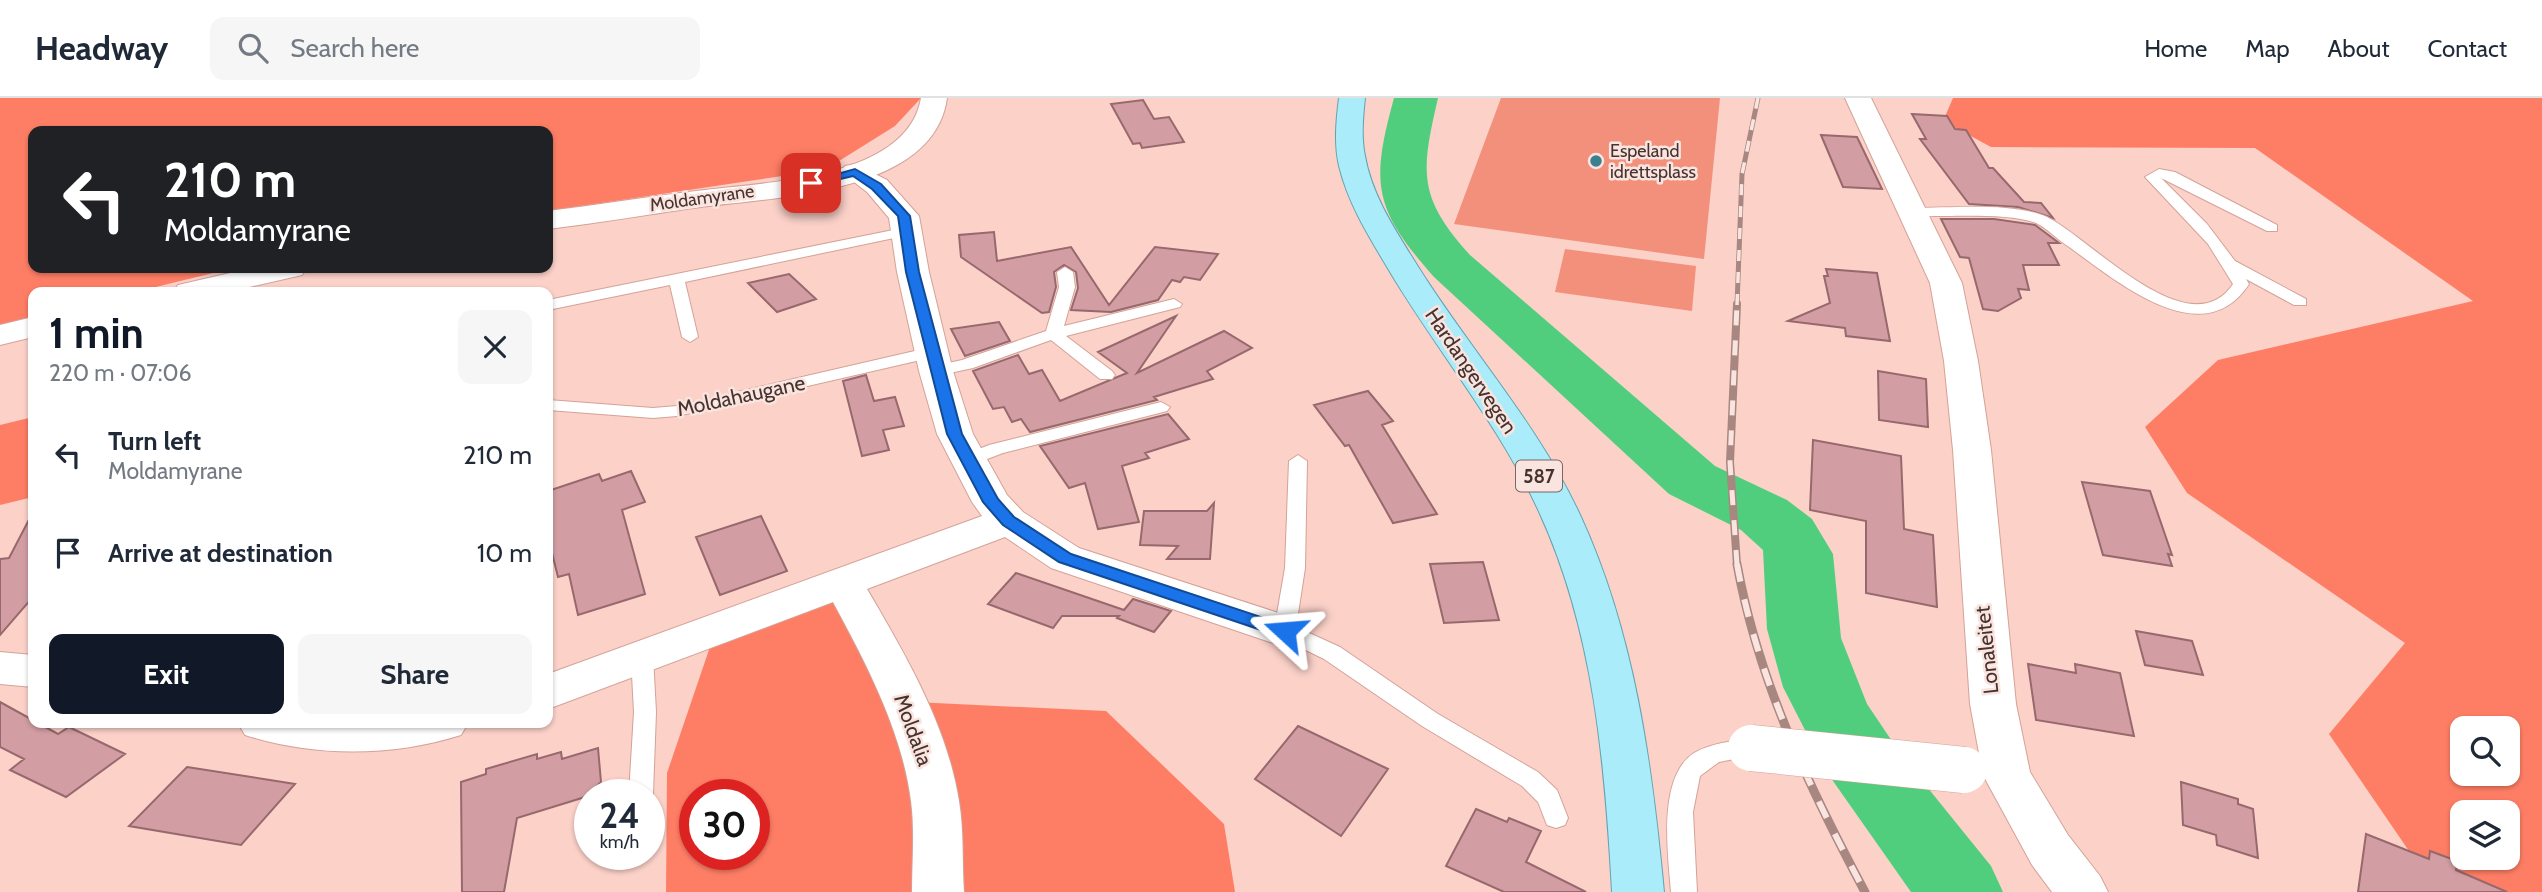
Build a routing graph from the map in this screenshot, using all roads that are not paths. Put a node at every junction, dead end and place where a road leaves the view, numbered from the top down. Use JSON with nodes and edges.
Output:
{"nodes":[{"id":1,"x":934,"y":98,"type":"edge"},
{"id":2,"x":1352,"y":98,"type":"edge"},
{"id":3,"x":1858,"y":98,"type":"edge"},
{"id":4,"x":855,"y":172,"type":"junction"},
{"id":5,"x":1914,"y":212,"type":"junction"},
{"id":6,"x":553,"y":219,"type":"edge"},
{"id":7,"x":2272,"y":228,"type":"dead end"},
{"id":8,"x":908,"y":231,"type":"junction"},
{"id":9,"x":2229,"y":263,"type":"junction"},
{"id":10,"x":1065,"y":272,"type":"dead end"},
{"id":11,"x":270,"y":273,"type":"edge"},
{"id":12,"x":677,"y":280,"type":"junction"},
{"id":13,"x":210,"y":287,"type":"edge"},
{"id":14,"x":2300,"y":302,"type":"dead end"},
{"id":15,"x":553,"y":304,"type":"edge"},
{"id":16,"x":1174,"y":304,"type":"dead end"},
{"id":17,"x":28,"y":328,"type":"edge"},
{"id":18,"x":1053,"y":334,"type":"junction"},
{"id":19,"x":0,"y":335,"type":"edge"},
{"id":20,"x":690,"y":337,"type":"dead end"},
{"id":21,"x":934,"y":361,"type":"junction"},
{"id":22,"x":1106,"y":375,"type":"dead end"},
{"id":23,"x":553,"y":405,"type":"edge"},
{"id":24,"x":1161,"y":407,"type":"dead end"},
{"id":25,"x":966,"y":461,"type":"junction"},
{"id":26,"x":1298,"y":461,"type":"dead end"},
{"id":27,"x":1009,"y":521,"type":"junction"},
{"id":28,"x":842,"y":582,"type":"junction"},
{"id":29,"x":1285,"y":631,"type":"junction"},
{"id":30,"x":642,"y":656,"type":"junction"},
{"id":31,"x":0,"y":668,"type":"edge"},
{"id":32,"x":28,"y":671,"type":"edge"},
{"id":33,"x":553,"y":690,"type":"edge"},
{"id":34,"x":288,"y":728,"type":"edge"},
{"id":35,"x":409,"y":728,"type":"edge"},
{"id":36,"x":1751,"y":748,"type":"joint"},
{"id":37,"x":1985,"y":773,"type":"junction"},
{"id":38,"x":642,"y":779,"type":"edge"},
{"id":39,"x":1556,"y":818,"type":"dead end"},
{"id":40,"x":937,"y":892,"type":"edge"},
{"id":41,"x":1639,"y":892,"type":"edge"},
{"id":42,"x":1684,"y":892,"type":"edge"},
{"id":43,"x":2082,"y":892,"type":"edge"}],
"edges":[{"from":1,"to":4,"type":"street"},
{"from":2,"to":41,"type":"main road","name":"Hardangervegen","number":"587"},
{"from":3,"to":5,"type":"street","name":"Lonaleitet"},
{"from":4,"to":6,"type":"street","name":"Moldamyrane"},
{"from":4,"to":8,"type":"street"},
{"from":5,"to":9,"type":"lane"},
{"from":5,"to":37,"type":"street","name":"Lonaleitet"},
{"from":7,"to":9,"type":"lane"},
{"from":8,"to":12,"type":"lane"},
{"from":8,"to":21,"type":"street"},
{"from":9,"to":14,"type":"lane"},
{"from":10,"to":18,"type":"lane"},
{"from":11,"to":13,"type":"street"},
{"from":12,"to":15,"type":"lane"},
{"from":12,"to":20,"type":"lane"},
{"from":16,"to":18,"type":"lane","name":"Moldahaugane"},
{"from":17,"to":19,"type":"street"},
{"from":18,"to":21,"type":"lane","name":"Moldahaugane"},
{"from":18,"to":22,"type":"lane"},
{"from":21,"to":23,"type":"lane","name":"Moldahaugane"},
{"from":21,"to":25,"type":"street"},
{"from":24,"to":25,"type":"lane"},
{"from":25,"to":27,"type":"street"},
{"from":26,"to":29,"type":"lane"},
{"from":27,"to":28,"type":"street"},
{"from":27,"to":29,"type":"street"},
{"from":28,"to":30,"type":"street"},
{"from":28,"to":40,"type":"street","name":"Moldalia"},
{"from":29,"to":39,"type":"lane"},
{"from":30,"to":33,"type":"street"},
{"from":30,"to":38,"type":"lane"},
{"from":31,"to":32,"type":"street"},
{"from":34,"to":35,"type":"street"},
{"from":36,"to":37,"type":"street","bridge":true},
{"from":36,"to":42,"type":"lane"},
{"from":37,"to":43,"type":"street","name":"Lonaleitet"}]}
